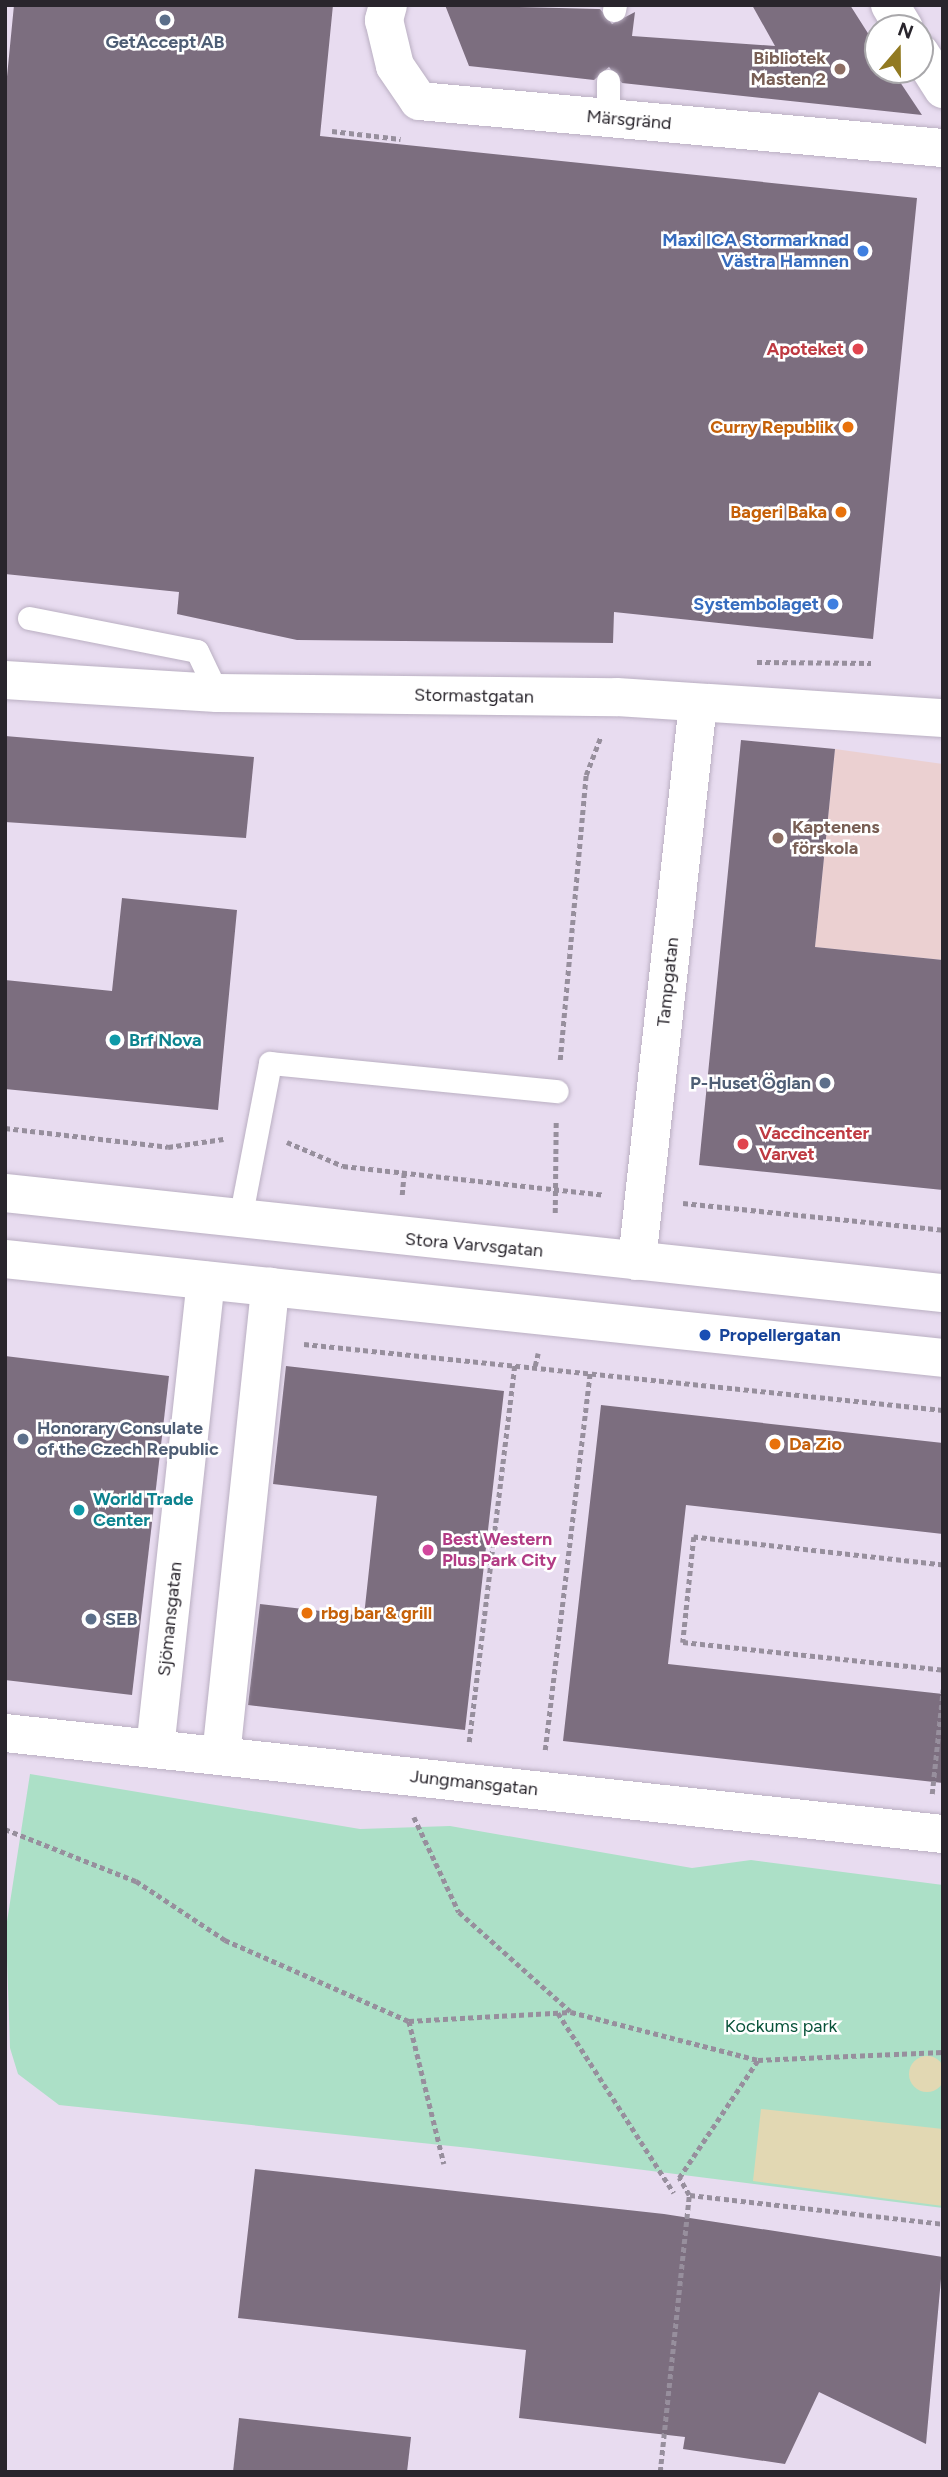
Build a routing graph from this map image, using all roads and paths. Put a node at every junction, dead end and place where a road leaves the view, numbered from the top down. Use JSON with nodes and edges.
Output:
{"nodes":[{"id":1,"x":388,"y":5,"type":"edge"},
{"id":2,"x":332,"y":131,"type":"dead end"},
{"id":3,"x":411,"y":140,"type":"dead end"},
{"id":4,"x":943,"y":148,"type":"edge"},
{"id":5,"x":29,"y":618,"type":"dead end"},
{"id":6,"x":750,"y":662,"type":"dead end"},
{"id":7,"x":871,"y":663,"type":"dead end"},
{"id":8,"x":5,"y":680,"type":"edge"},
{"id":9,"x":217,"y":693,"type":"junction"},
{"id":10,"x":617,"y":697,"type":"junction"},
{"id":11,"x":698,"y":703,"type":"junction"},
{"id":12,"x":943,"y":718,"type":"edge"},
{"id":13,"x":557,"y":1091,"type":"junction"},
{"id":14,"x":5,"y":1128,"type":"edge"},
{"id":15,"x":255,"y":1140,"type":"junction"},
{"id":16,"x":554,"y":1189,"type":"junction"},
{"id":17,"x":5,"y":1193,"type":"edge"},
{"id":18,"x":645,"y":1199,"type":"junction"},
{"id":19,"x":240,"y":1220,"type":"junction"},
{"id":20,"x":943,"y":1230,"type":"edge"},
{"id":21,"x":5,"y":1259,"type":"edge"},
{"id":22,"x":637,"y":1261,"type":"junction"},
{"id":23,"x":206,"y":1281,"type":"junction"},
{"id":24,"x":270,"y":1287,"type":"junction"},
{"id":25,"x":943,"y":1293,"type":"edge"},
{"id":26,"x":265,"y":1343,"type":"junction"},
{"id":27,"x":943,"y":1358,"type":"edge"},
{"id":28,"x":515,"y":1364,"type":"junction"},
{"id":29,"x":590,"y":1372,"type":"junction"},
{"id":30,"x":943,"y":1410,"type":"edge"},
{"id":31,"x":943,"y":1565,"type":"edge"},
{"id":32,"x":943,"y":1670,"type":"edge"},
{"id":33,"x":943,"y":1690,"type":"edge"},
{"id":34,"x":5,"y":1733,"type":"edge"},
{"id":35,"x":155,"y":1749,"type":"junction"},
{"id":36,"x":221,"y":1756,"type":"junction"},
{"id":37,"x":464,"y":1782,"type":"junction"},
{"id":38,"x":540,"y":1790,"type":"junction"},
{"id":39,"x":410,"y":1808,"type":"dead end"},
{"id":40,"x":5,"y":1829,"type":"edge"},
{"id":41,"x":936,"y":1834,"type":"edge"},
{"id":42,"x":570,"y":2012,"type":"junction"},
{"id":43,"x":558,"y":2013,"type":"junction"},
{"id":44,"x":409,"y":2021,"type":"junction"},
{"id":45,"x":943,"y":2052,"type":"edge"},
{"id":46,"x":758,"y":2060,"type":"junction"},
{"id":47,"x":444,"y":2164,"type":"dead end"},
{"id":48,"x":674,"y":2193,"type":"dead end"},
{"id":49,"x":689,"y":2195,"type":"junction"},
{"id":50,"x":943,"y":2224,"type":"edge"},
{"id":51,"x":660,"y":2472,"type":"edge"}],
"edges":[{"from":1,"to":4,"type":"street","name":"Märsgränd"},
{"from":2,"to":3,"type":"path"},
{"from":5,"to":9,"type":"lane"},
{"from":6,"to":7,"type":"path"},
{"from":8,"to":9,"type":"street","name":"Stormastgatan"},
{"from":9,"to":10,"type":"street","name":"Stormastgatan"},
{"from":10,"to":11,"type":"street","name":"Stormastgatan"},
{"from":10,"to":13,"type":"path"},
{"from":11,"to":12,"type":"street","name":"Stormastgatan"},
{"from":11,"to":18,"type":"street","name":"Tampgatan"},
{"from":13,"to":15,"type":"lane"},
{"from":13,"to":16,"type":"path"},
{"from":14,"to":15,"type":"path"},
{"from":15,"to":16,"type":"path"},
{"from":15,"to":19,"type":"lane"},
{"from":16,"to":18,"type":"path"},
{"from":17,"to":19,"type":"street","name":"Stora Varvsgatan"},
{"from":18,"to":20,"type":"path"},
{"from":18,"to":22,"type":"street","name":"Tampgatan"},
{"from":19,"to":22,"type":"street","name":"Stora Varvsgatan"},
{"from":21,"to":23,"type":"street"},
{"from":22,"to":25,"type":"street","name":"Stora Varvsgatan"},
{"from":23,"to":24,"type":"street"},
{"from":23,"to":35,"type":"street","name":"Sjömansgatan"},
{"from":24,"to":26,"type":"street"},
{"from":24,"to":27,"type":"street"},
{"from":26,"to":28,"type":"path"},
{"from":26,"to":36,"type":"street"},
{"from":28,"to":29,"type":"path"},
{"from":28,"to":37,"type":"path"},
{"from":29,"to":30,"type":"path"},
{"from":29,"to":38,"type":"path"},
{"from":31,"to":32,"type":"path"},
{"from":33,"to":41,"type":"path"},
{"from":34,"to":35,"type":"street","name":"Jungmansgatan"},
{"from":35,"to":36,"type":"street","name":"Jungmansgatan"},
{"from":36,"to":37,"type":"street","name":"Jungmansgatan"},
{"from":37,"to":38,"type":"street","name":"Jungmansgatan"},
{"from":38,"to":41,"type":"street","name":"Jungmansgatan"},
{"from":39,"to":42,"type":"path"},
{"from":40,"to":44,"type":"path"},
{"from":42,"to":43,"type":"path"},
{"from":42,"to":46,"type":"path"},
{"from":43,"to":44,"type":"path"},
{"from":43,"to":48,"type":"path"},
{"from":44,"to":47,"type":"path"},
{"from":45,"to":46,"type":"path"},
{"from":46,"to":49,"type":"path"},
{"from":49,"to":50,"type":"path"},
{"from":49,"to":51,"type":"path"}]}
